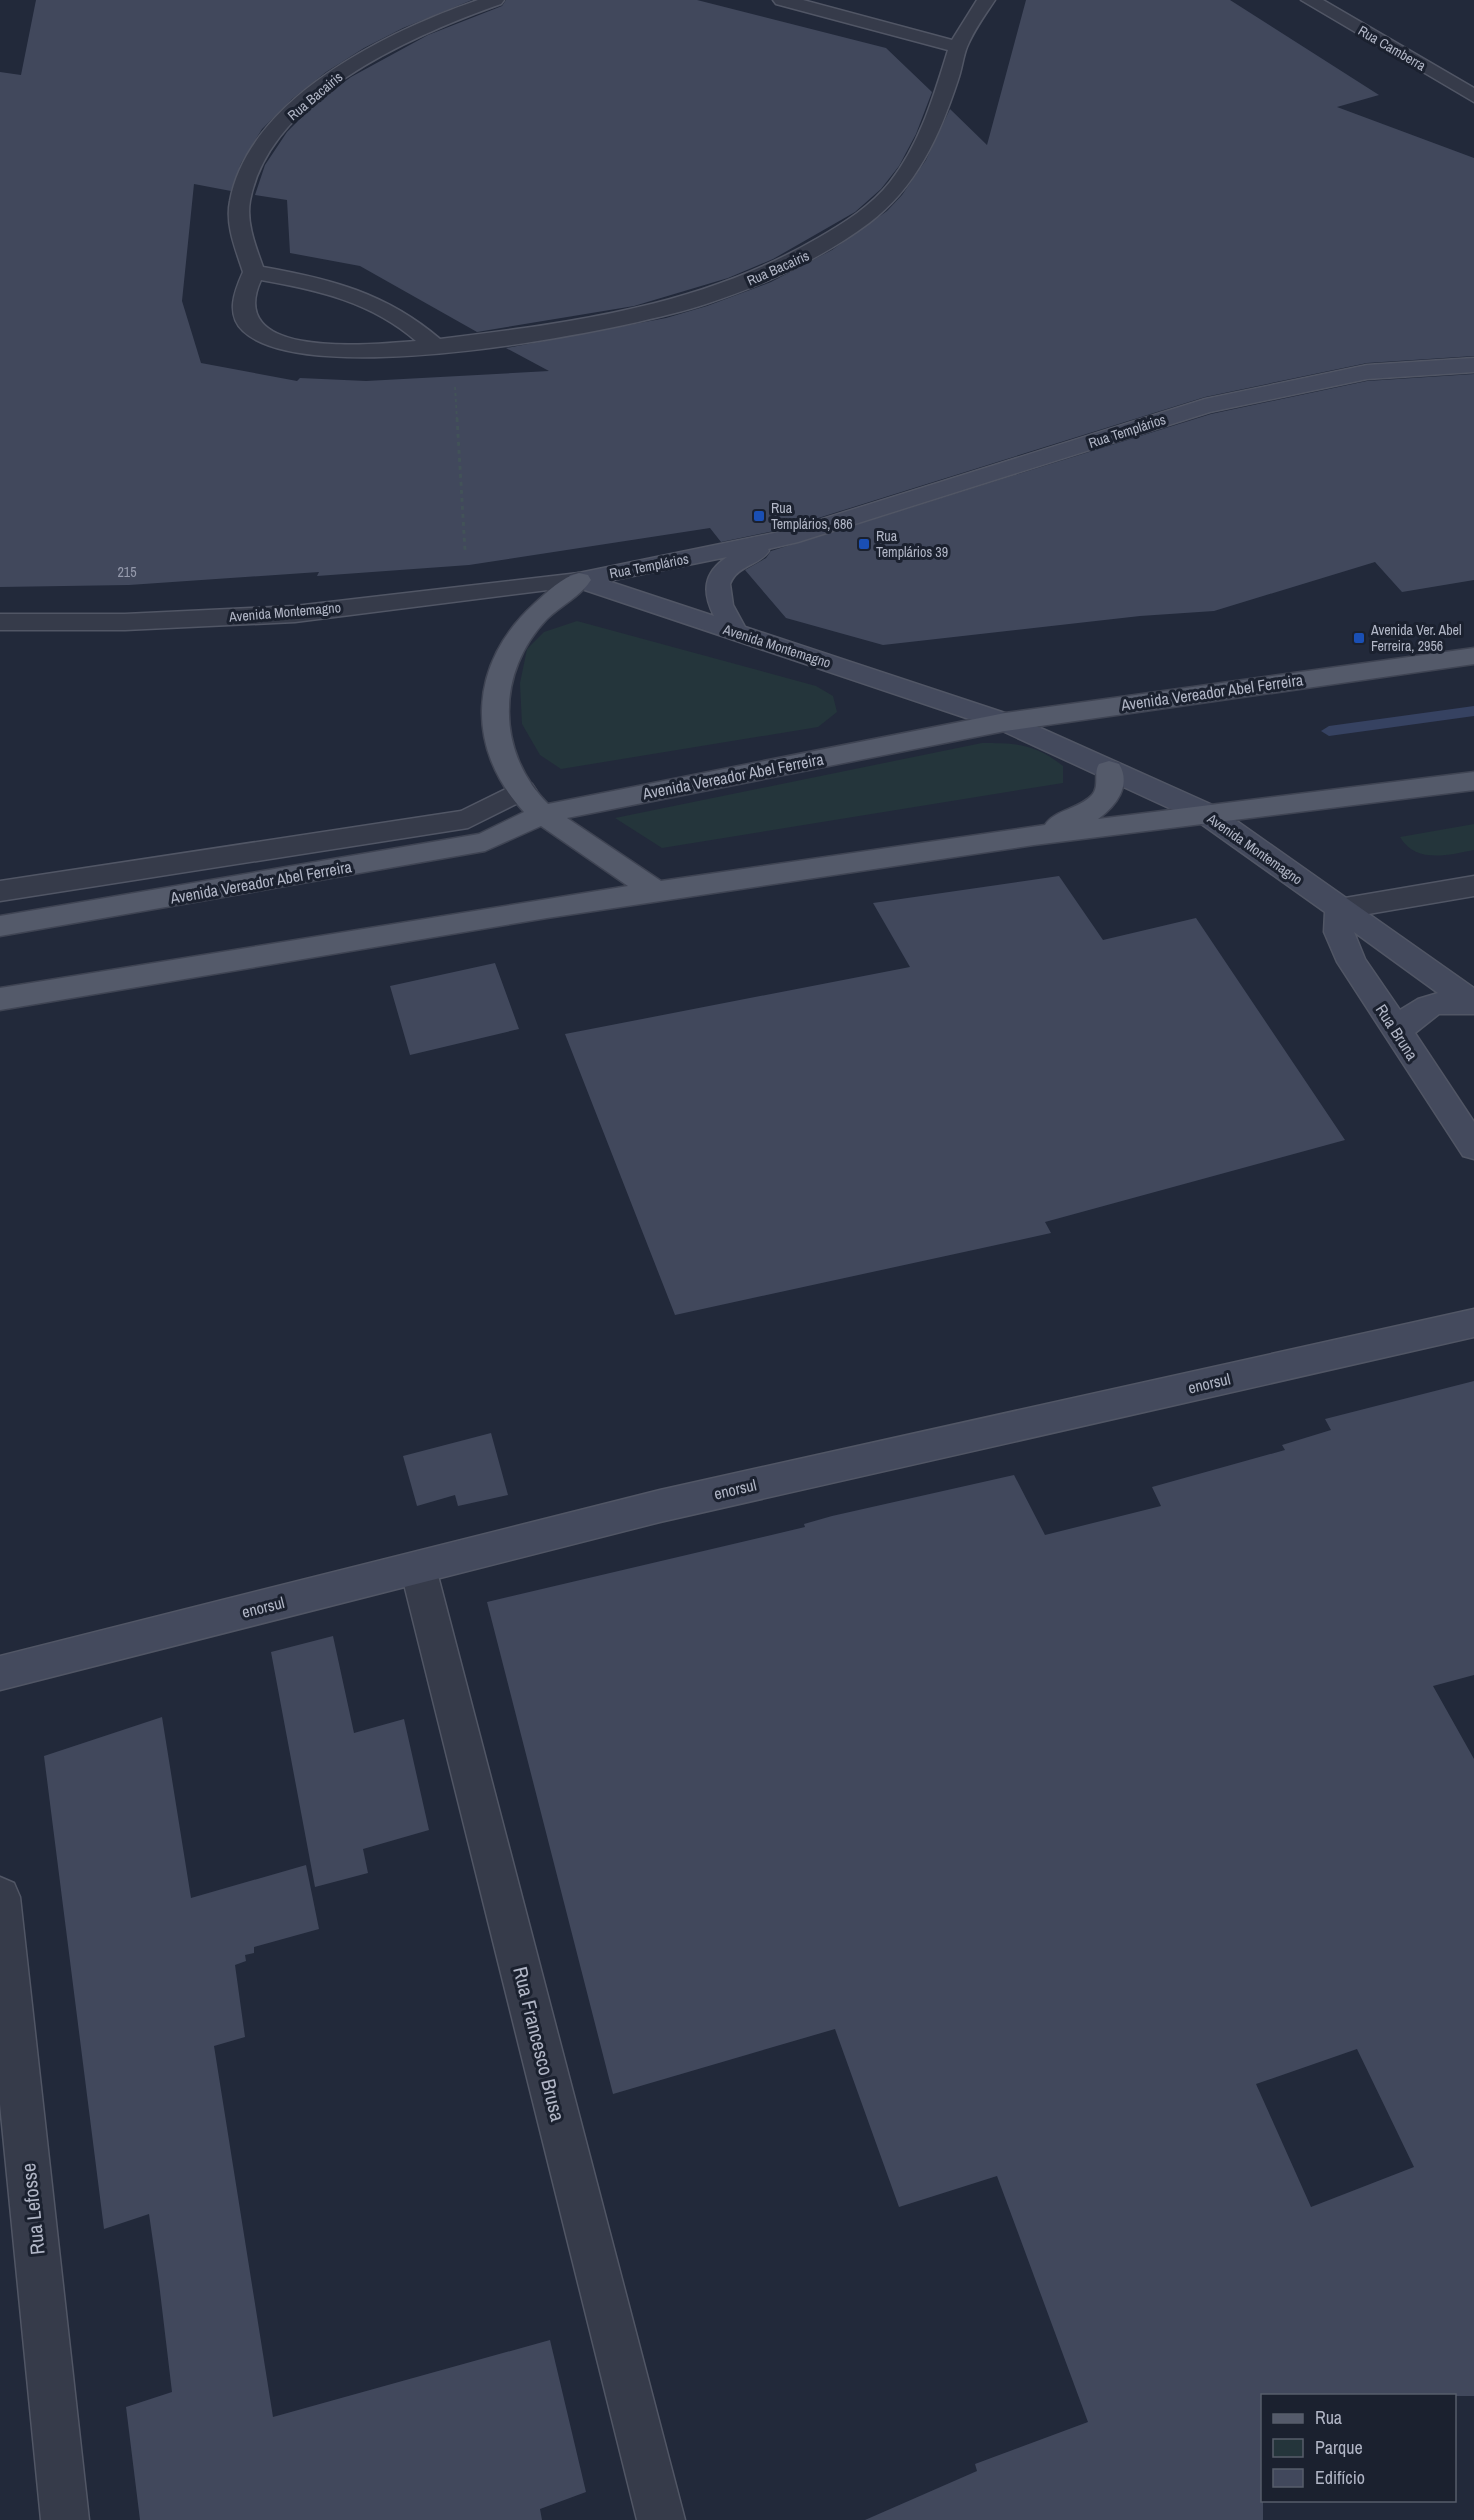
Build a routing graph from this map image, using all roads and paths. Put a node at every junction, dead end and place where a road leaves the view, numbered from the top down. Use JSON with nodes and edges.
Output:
{"nodes":[{"id":1,"x":495,"y":0,"type":"edge"},
{"id":2,"x":782,"y":0,"type":"edge"},
{"id":3,"x":986,"y":0,"type":"edge"},
{"id":4,"x":1310,"y":0,"type":"edge"},
{"id":5,"x":958,"y":47,"type":"junction"},
{"id":6,"x":1474,"y":96,"type":"edge"},
{"id":7,"x":254,"y":272,"type":"junction"},
{"id":8,"x":444,"y":345,"type":"junction"},
{"id":9,"x":1474,"y":365,"type":"edge"},
{"id":10,"x":789,"y":537,"type":"junction"},
{"id":11,"x":579,"y":580,"type":"junction"},
{"id":12,"x":468,"y":593,"type":"junction"},
{"id":13,"x":0,"y":622,"type":"edge"},
{"id":14,"x":736,"y":633,"type":"junction"},
{"id":15,"x":1474,"y":656,"type":"edge"},
{"id":16,"x":1005,"y":722,"type":"junction"},
{"id":17,"x":1109,"y":770,"type":"junction"},
{"id":18,"x":1474,"y":781,"type":"edge"},
{"id":19,"x":522,"y":790,"type":"junction"},
{"id":20,"x":543,"y":814,"type":"junction"},
{"id":21,"x":1207,"y":814,"type":"junction"},
{"id":22,"x":1034,"y":836,"type":"junction"},
{"id":23,"x":1474,"y":886,"type":"edge"},
{"id":24,"x":0,"y":891,"type":"edge"},
{"id":25,"x":657,"y":892,"type":"junction"},
{"id":26,"x":1339,"y":909,"type":"junction"},
{"id":27,"x":0,"y":926,"type":"edge"},
{"id":28,"x":0,"y":999,"type":"edge"},
{"id":29,"x":1473,"y":1002,"type":"edge"},
{"id":30,"x":1398,"y":1034,"type":"junction"},
{"id":31,"x":1474,"y":1147,"type":"edge"},
{"id":32,"x":1474,"y":1323,"type":"edge"},
{"id":33,"x":418,"y":1568,"type":"junction"},
{"id":34,"x":0,"y":1673,"type":"edge"},
{"id":35,"x":0,"y":1897,"type":"edge"},
{"id":36,"x":65,"y":2520,"type":"edge"},
{"id":37,"x":661,"y":2520,"type":"edge"}],
"edges":[{"from":1,"to":7,"type":"street","name":"Rua Bacairis"},
{"from":2,"to":5,"type":"street"},
{"from":3,"to":5,"type":"street","name":"Rua Bacairis"},
{"from":4,"to":6,"type":"street","name":"Rua Camberra"},
{"from":5,"to":8,"type":"street","name":"Rua Bacairis"},
{"from":7,"to":8,"type":"street"},
{"from":7,"to":8,"type":"street","name":"Rua Bacairis"},
{"from":8,"to":12,"type":"path"},
{"from":9,"to":10,"type":"street","name":"Rua Templários"},
{"from":10,"to":11,"type":"street","name":"Rua Templários"},
{"from":10,"to":14,"type":"street","name":"Rua Templários"},
{"from":11,"to":12,"type":"street","name":"Avenida Montemagno"},
{"from":11,"to":14,"type":"street","name":"Avenida Montemagno"},
{"from":11,"to":19,"type":"main road"},
{"from":12,"to":13,"type":"street","name":"Avenida Montemagno"},
{"from":14,"to":16,"type":"street","name":"Avenida Montemagno"},
{"from":15,"to":16,"type":"main road","name":"Avenida Vereador Abel Ferreira"},
{"from":16,"to":17,"type":"street","name":"Avenida Montemagno"},
{"from":16,"to":20,"type":"main road","name":"Avenida Vereador Abel Ferreira"},
{"from":17,"to":21,"type":"street","name":"Avenida Montemagno"},
{"from":17,"to":22,"type":"main road"},
{"from":18,"to":21,"type":"main road"},
{"from":19,"to":20,"type":"main road"},
{"from":19,"to":24,"type":"street"},
{"from":20,"to":25,"type":"main road"},
{"from":20,"to":27,"type":"main road","name":"Avenida Vereador Abel Ferreira"},
{"from":21,"to":22,"type":"main road"},
{"from":21,"to":26,"type":"street","name":"Avenida Montemagno"},
{"from":22,"to":25,"type":"main road"},
{"from":23,"to":26,"type":"street"},
{"from":25,"to":28,"type":"main road"},
{"from":26,"to":29,"type":"street","name":"Avenida Montemagno"},
{"from":26,"to":30,"type":"street","name":"Rua Bruna"},
{"from":29,"to":30,"type":"street"},
{"from":30,"to":31,"type":"street","name":"Rua Bruna"},
{"from":32,"to":33,"type":"street","name":"enorsul"},
{"from":33,"to":34,"type":"street","name":"enorsul"},
{"from":33,"to":37,"type":"street","name":"Rua Francesco Brusa"},
{"from":35,"to":36,"type":"street","name":"Rua Lefosse"}]}
